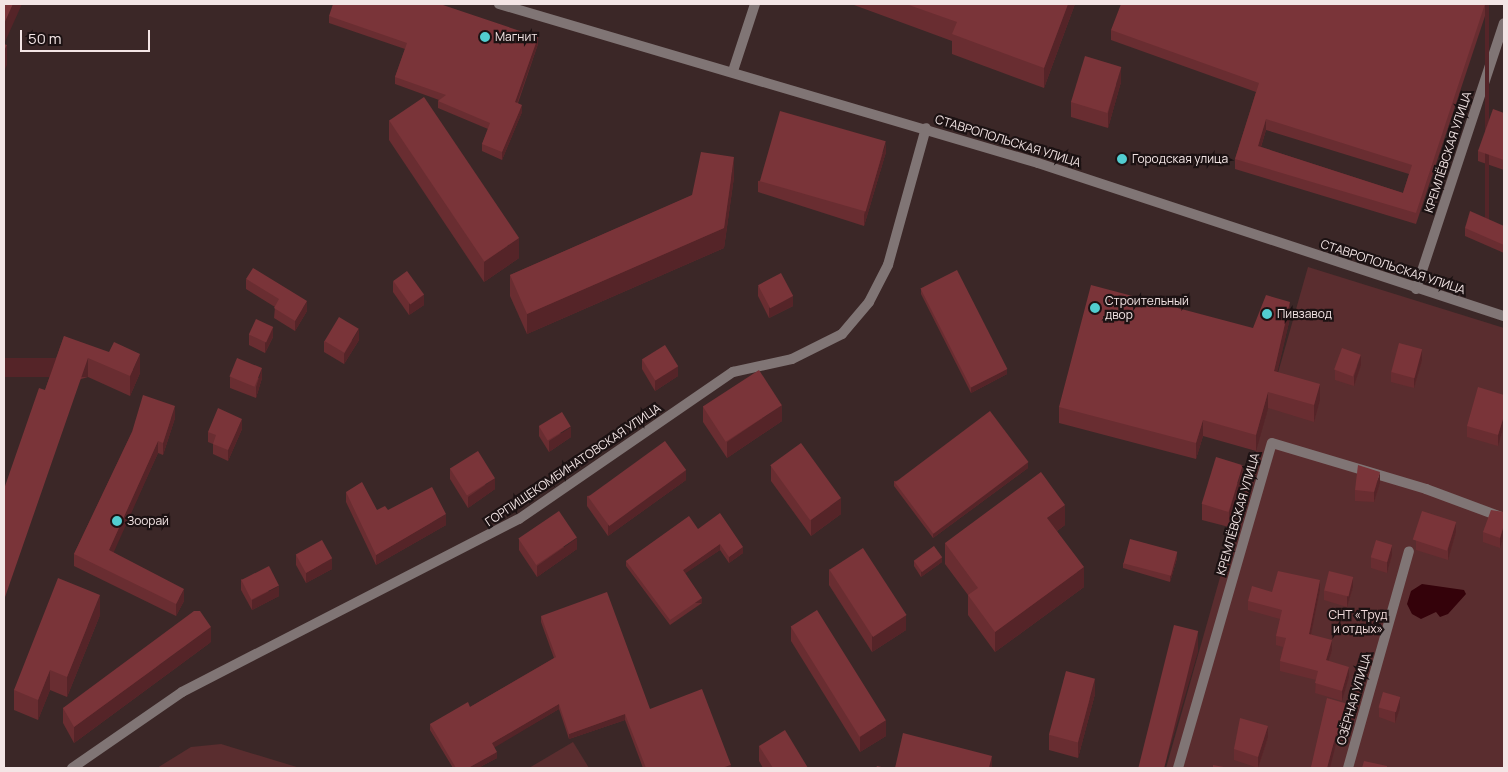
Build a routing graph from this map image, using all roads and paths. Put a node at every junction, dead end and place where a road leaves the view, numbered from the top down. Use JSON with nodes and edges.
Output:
{"nodes":[{"id":1,"x":499,"y":4,"type":"edge"},
{"id":2,"x":755,"y":4,"type":"edge"},
{"id":3,"x":1504,"y":23,"type":"edge"},
{"id":4,"x":733,"y":71,"type":"junction"},
{"id":5,"x":926,"y":128,"type":"junction"},
{"id":6,"x":1416,"y":289,"type":"junction"},
{"id":7,"x":1504,"y":316,"type":"edge"},
{"id":8,"x":1504,"y":518,"type":"edge"},
{"id":9,"x":1409,"y":551,"type":"dead end"},
{"id":10,"x":72,"y":768,"type":"edge"},
{"id":11,"x":1178,"y":768,"type":"edge"},
{"id":12,"x":1348,"y":768,"type":"edge"}],
"edges":[{"from":1,"to":4,"type":"street","name":"СТАВРОПОЛЬСКАЯ УЛИЦА"},
{"from":2,"to":4,"type":"street"},
{"from":3,"to":6,"type":"street","name":"КРЕМЛЁВСКАЯ УЛИЦА"},
{"from":4,"to":5,"type":"street","name":"СТАВРОПОЛЬСКАЯ УЛИЦА"},
{"from":5,"to":6,"type":"street","name":"СТАВРОПОЛЬСКАЯ УЛИЦА"},
{"from":5,"to":10,"type":"street","name":"ГОРПИЩЕКОМБИНАТОВСКАЯ УЛИЦА"},
{"from":6,"to":7,"type":"street","name":"СТАВРОПОЛЬСКАЯ УЛИЦА"},
{"from":8,"to":11,"type":"street","name":"КРЕМЛЁВСКАЯ УЛИЦА"},
{"from":9,"to":12,"type":"street","name":"ОЗЁРНАЯ УЛИЦА"}]}
